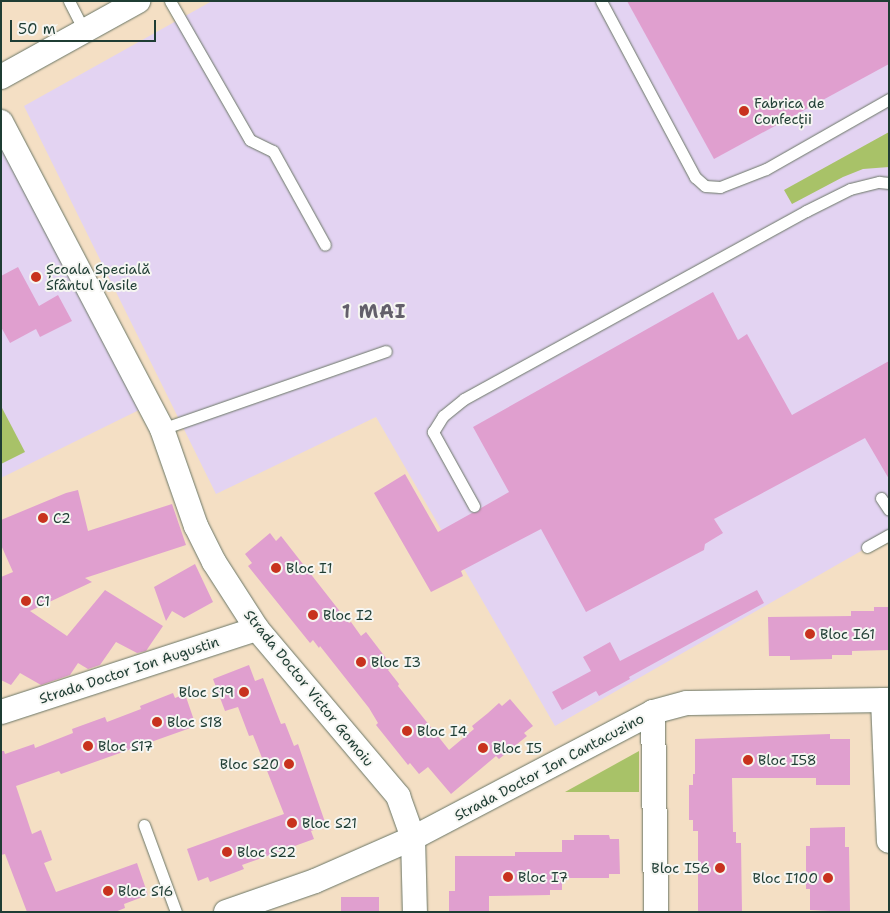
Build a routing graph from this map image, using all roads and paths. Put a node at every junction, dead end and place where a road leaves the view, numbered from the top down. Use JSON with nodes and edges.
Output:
{"nodes":[{"id":1,"x":69,"y":1,"type":"edge"},
{"id":2,"x":138,"y":1,"type":"edge"},
{"id":3,"x":170,"y":1,"type":"edge"},
{"id":4,"x":601,"y":1,"type":"edge"},
{"id":5,"x":84,"y":31,"type":"junction"},
{"id":6,"x":1,"y":76,"type":"edge"},
{"id":7,"x":889,"y":99,"type":"edge"},
{"id":8,"x":1,"y":122,"type":"edge"},
{"id":9,"x":889,"y":183,"type":"edge"},
{"id":10,"x":324,"y":245,"type":"dead end"},
{"id":11,"x":386,"y":351,"type":"dead end"},
{"id":12,"x":162,"y":429,"type":"junction"},
{"id":13,"x":881,"y":498,"type":"dead end"},
{"id":14,"x":474,"y":506,"type":"dead end"},
{"id":15,"x":889,"y":510,"type":"edge"},
{"id":16,"x":889,"y":535,"type":"edge"},
{"id":17,"x":868,"y":547,"type":"dead end"},
{"id":18,"x":257,"y":629,"type":"junction"},
{"id":19,"x":886,"y":700,"type":"edge"},
{"id":20,"x":1,"y":712,"type":"edge"},
{"id":21,"x":653,"y":712,"type":"junction"},
{"id":22,"x":144,"y":826,"type":"dead end"},
{"id":23,"x":413,"y":838,"type":"junction"},
{"id":24,"x":889,"y":841,"type":"edge"},
{"id":25,"x":176,"y":912,"type":"edge"},
{"id":26,"x":226,"y":912,"type":"edge"},
{"id":27,"x":415,"y":912,"type":"edge"},
{"id":28,"x":656,"y":912,"type":"edge"}],
"edges":[{"from":1,"to":5,"type":"lane"},
{"from":2,"to":5,"type":"street"},
{"from":3,"to":10,"type":"lane"},
{"from":4,"to":7,"type":"lane"},
{"from":5,"to":6,"type":"street"},
{"from":8,"to":12,"type":"street","name":"Strada Doctor Victor Gomoiu"},
{"from":9,"to":14,"type":"lane"},
{"from":11,"to":12,"type":"lane"},
{"from":12,"to":18,"type":"street","name":"Strada Doctor Victor Gomoiu"},
{"from":13,"to":15,"type":"lane"},
{"from":16,"to":17,"type":"lane"},
{"from":18,"to":20,"type":"street","name":"Strada Doctor Ion Augustin"},
{"from":18,"to":23,"type":"street","name":"Strada Doctor Victor Gomoiu"},
{"from":19,"to":21,"type":"street","name":"Strada Doctor Ion Cantacuzino"},
{"from":19,"to":24,"type":"street"},
{"from":21,"to":23,"type":"street","name":"Strada Doctor Ion Cantacuzino"},
{"from":21,"to":28,"type":"street"},
{"from":22,"to":25,"type":"lane"},
{"from":23,"to":26,"type":"street","name":"Strada Doctor Ion Cantacuzino"},
{"from":23,"to":27,"type":"street","name":"Strada Doctor Victor Gomoiu"}]}
